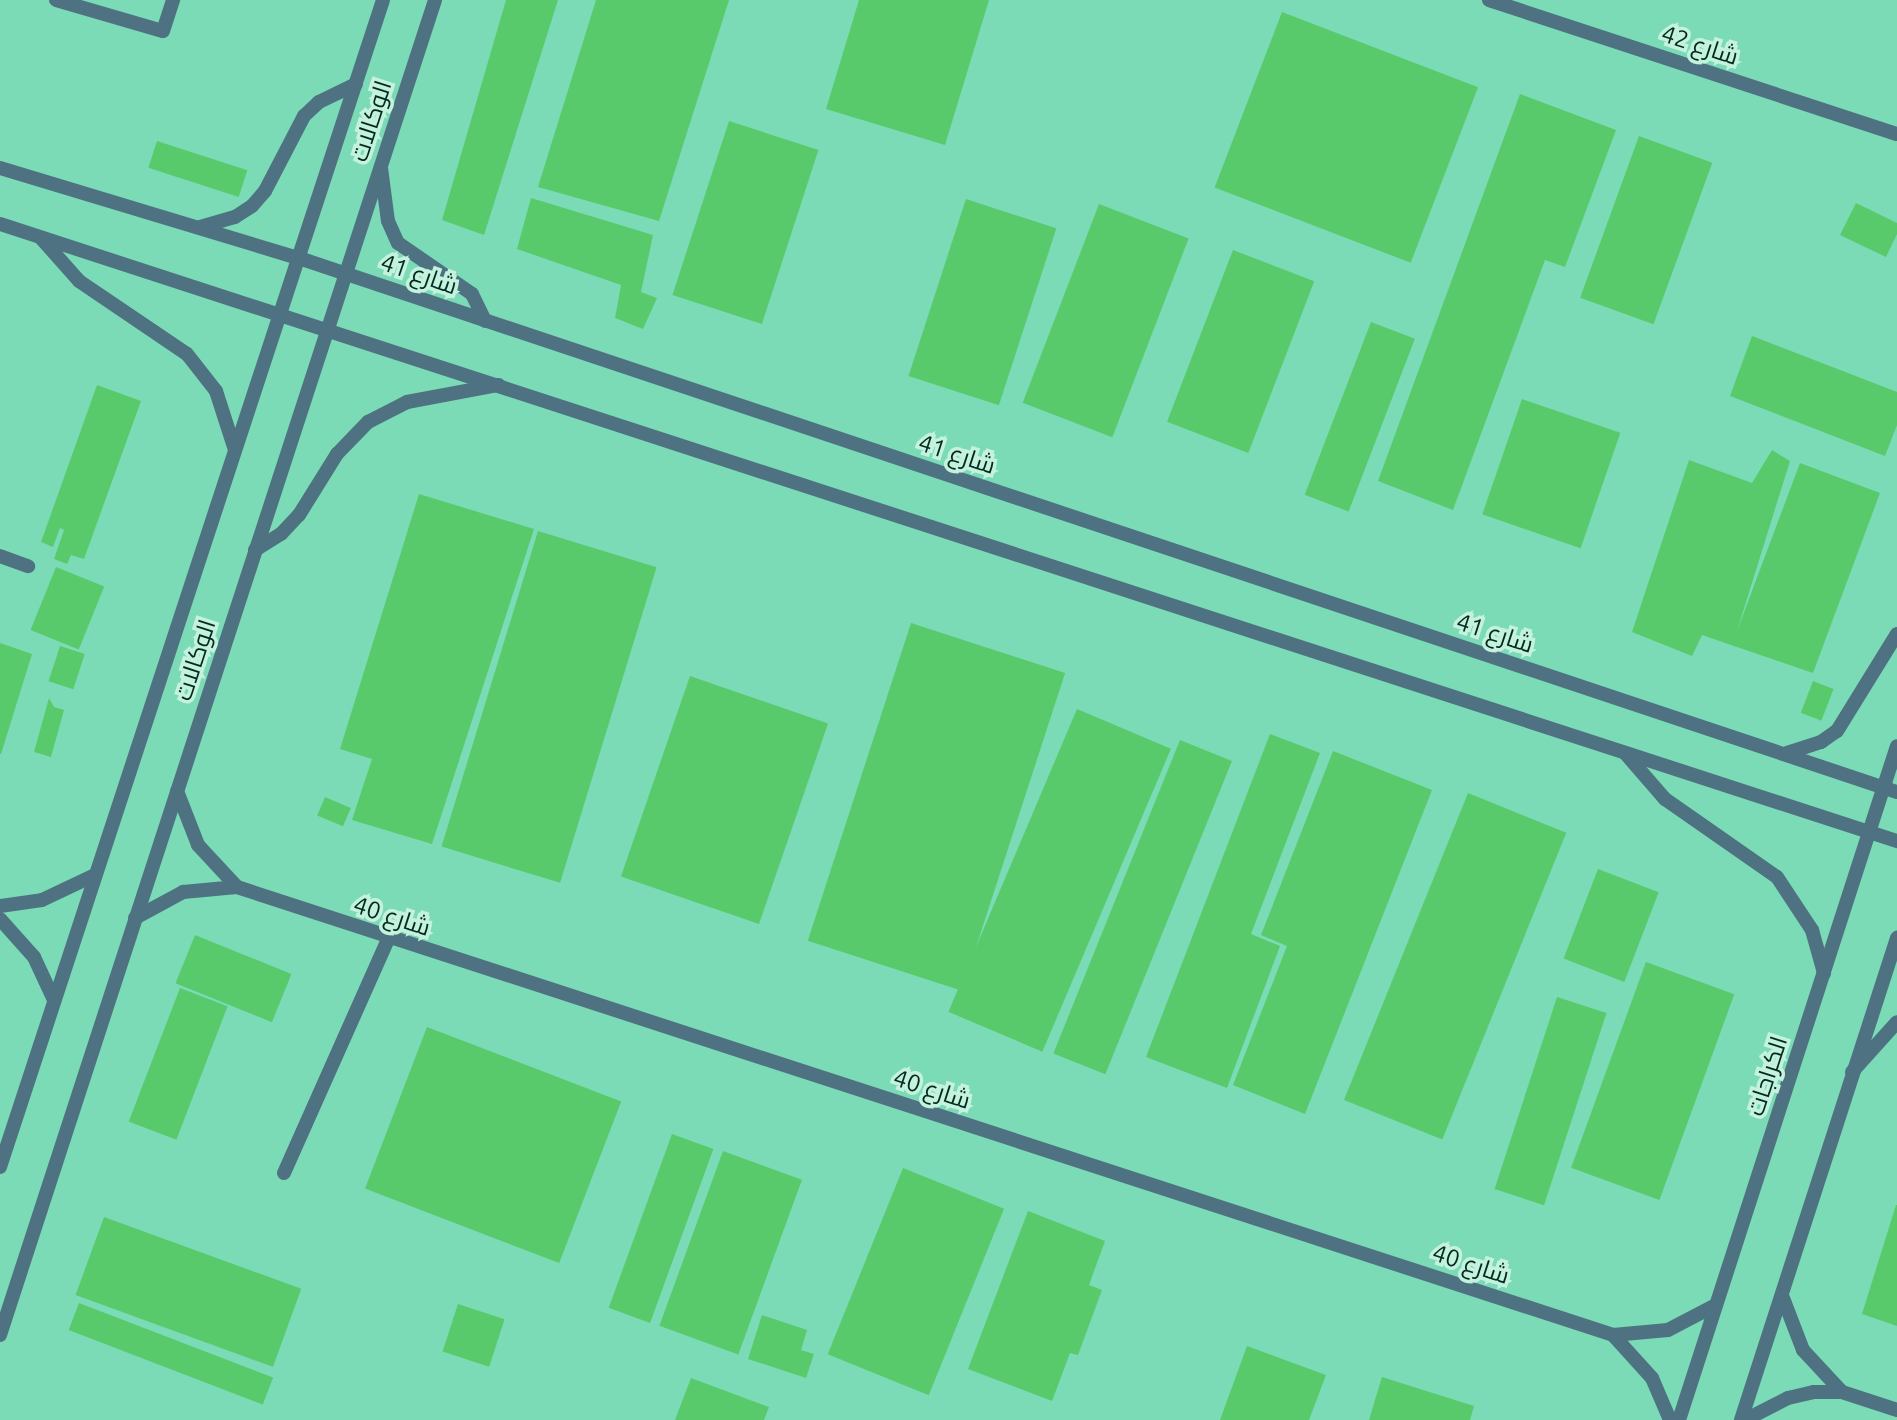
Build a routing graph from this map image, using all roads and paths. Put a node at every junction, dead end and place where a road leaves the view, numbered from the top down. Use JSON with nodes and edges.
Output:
{"nodes":[{"id":1,"x":56,"y":0,"type":"edge"},
{"id":2,"x":173,"y":0,"type":"edge"},
{"id":3,"x":383,"y":0,"type":"edge"},
{"id":4,"x":435,"y":0,"type":"edge"},
{"id":5,"x":1489,"y":0,"type":"edge"},
{"id":6,"x":356,"y":84,"type":"junction"},
{"id":7,"x":1897,"y":134,"type":"edge"},
{"id":8,"x":380,"y":165,"type":"junction"},
{"id":9,"x":0,"y":167,"type":"edge"},
{"id":10,"x":0,"y":225,"type":"edge"},
{"id":11,"x":198,"y":227,"type":"junction"},
{"id":12,"x":40,"y":237,"type":"junction"},
{"id":13,"x":299,"y":258,"type":"junction"},
{"id":14,"x":345,"y":273,"type":"junction"},
{"id":15,"x":280,"y":313,"type":"junction"},
{"id":16,"x":485,"y":321,"type":"junction"},
{"id":17,"x":327,"y":328,"type":"junction"},
{"id":18,"x":500,"y":385,"type":"junction"},
{"id":19,"x":235,"y":452,"type":"junction"},
{"id":20,"x":255,"y":550,"type":"junction"},
{"id":21,"x":0,"y":556,"type":"edge"},
{"id":22,"x":28,"y":566,"type":"dead end"},
{"id":23,"x":1897,"y":634,"type":"edge"},
{"id":24,"x":1897,"y":746,"type":"edge"},
{"id":25,"x":1625,"y":753,"type":"junction"},
{"id":26,"x":1784,"y":753,"type":"junction"},
{"id":27,"x":1890,"y":790,"type":"edge"},
{"id":28,"x":177,"y":791,"type":"junction"},
{"id":29,"x":1871,"y":833,"type":"junction"},
{"id":30,"x":1897,"y":841,"type":"edge"},
{"id":31,"x":95,"y":875,"type":"junction"},
{"id":32,"x":237,"y":887,"type":"junction"},
{"id":33,"x":0,"y":906,"type":"edge"},
{"id":34,"x":135,"y":918,"type":"junction"},
{"id":35,"x":0,"y":919,"type":"edge"},
{"id":36,"x":1897,"y":938,"type":"edge"},
{"id":37,"x":388,"y":939,"type":"junction"},
{"id":38,"x":1825,"y":974,"type":"junction"},
{"id":39,"x":54,"y":1000,"type":"junction"},
{"id":40,"x":1897,"y":1022,"type":"edge"},
{"id":41,"x":1851,"y":1073,"type":"junction"},
{"id":42,"x":0,"y":1167,"type":"edge"},
{"id":43,"x":285,"y":1173,"type":"dead end"},
{"id":44,"x":1782,"y":1297,"type":"junction"},
{"id":45,"x":1716,"y":1305,"type":"junction"},
{"id":46,"x":0,"y":1335,"type":"edge"},
{"id":47,"x":1613,"y":1335,"type":"junction"},
{"id":48,"x":1842,"y":1392,"type":"junction"},
{"id":49,"x":1897,"y":1410,"type":"edge"},
{"id":50,"x":1670,"y":1420,"type":"edge"},
{"id":51,"x":1679,"y":1420,"type":"edge"},
{"id":52,"x":1743,"y":1420,"type":"edge"}],
"edges":[{"from":1,"to":2,"type":"street"},
{"from":3,"to":6,"type":"street","name":"الوكالات"},
{"from":4,"to":8,"type":"street","name":"الوكالات"},
{"from":5,"to":7,"type":"street","name":"شارع 42"},
{"from":6,"to":11,"type":"street"},
{"from":6,"to":13,"type":"street","name":"الوكالات"},
{"from":8,"to":14,"type":"street","name":"الوكالات"},
{"from":8,"to":16,"type":"street"},
{"from":9,"to":11,"type":"street","name":"شارع 41"},
{"from":10,"to":12,"type":"street"},
{"from":11,"to":13,"type":"street","name":"شارع 41"},
{"from":12,"to":15,"type":"street"},
{"from":12,"to":19,"type":"street"},
{"from":13,"to":14,"type":"street","name":"شارع 41"},
{"from":13,"to":15,"type":"street","name":"الوكالات"},
{"from":14,"to":16,"type":"street","name":"شارع 41"},
{"from":14,"to":17,"type":"street","name":"الوكالات"},
{"from":15,"to":17,"type":"street"},
{"from":15,"to":19,"type":"street","name":"الوكالات"},
{"from":16,"to":26,"type":"street","name":"شارع 41"},
{"from":17,"to":18,"type":"street"},
{"from":17,"to":20,"type":"street","name":"الوكالات"},
{"from":18,"to":20,"type":"street"},
{"from":18,"to":25,"type":"street"},
{"from":19,"to":31,"type":"street","name":"الوكالات"},
{"from":20,"to":28,"type":"street","name":"الوكالات"},
{"from":21,"to":22,"type":"street"},
{"from":23,"to":26,"type":"street"},
{"from":24,"to":27,"type":"street","name":"الكراجات"},
{"from":25,"to":29,"type":"street"},
{"from":25,"to":38,"type":"street"},
{"from":26,"to":27,"type":"street","name":"شارع 41"},
{"from":27,"to":29,"type":"street","name":"الكراجات"},
{"from":28,"to":32,"type":"street","name":"شارع 40"},
{"from":28,"to":34,"type":"street","name":"الوكالات"},
{"from":29,"to":30,"type":"street"},
{"from":29,"to":38,"type":"street","name":"الكراجات"},
{"from":31,"to":33,"type":"street"},
{"from":31,"to":39,"type":"street","name":"الوكالات"},
{"from":32,"to":34,"type":"street","name":"شارع 40"},
{"from":32,"to":37,"type":"street","name":"شارع 40"},
{"from":34,"to":46,"type":"street","name":"الوكالات"},
{"from":35,"to":39,"type":"street"},
{"from":36,"to":41,"type":"street"},
{"from":37,"to":43,"type":"street"},
{"from":37,"to":47,"type":"street","name":"شارع 40"},
{"from":38,"to":45,"type":"street","name":"الكراجات"},
{"from":39,"to":42,"type":"street","name":"الوكالات"},
{"from":40,"to":41,"type":"street"},
{"from":41,"to":44,"type":"street"},
{"from":44,"to":48,"type":"street"},
{"from":44,"to":52,"type":"street"},
{"from":45,"to":47,"type":"street","name":"شارع 40"},
{"from":45,"to":51,"type":"street","name":"الكراجات"},
{"from":47,"to":50,"type":"street","name":"شارع 40"},
{"from":48,"to":49,"type":"street"},
{"from":48,"to":52,"type":"street"}]}
